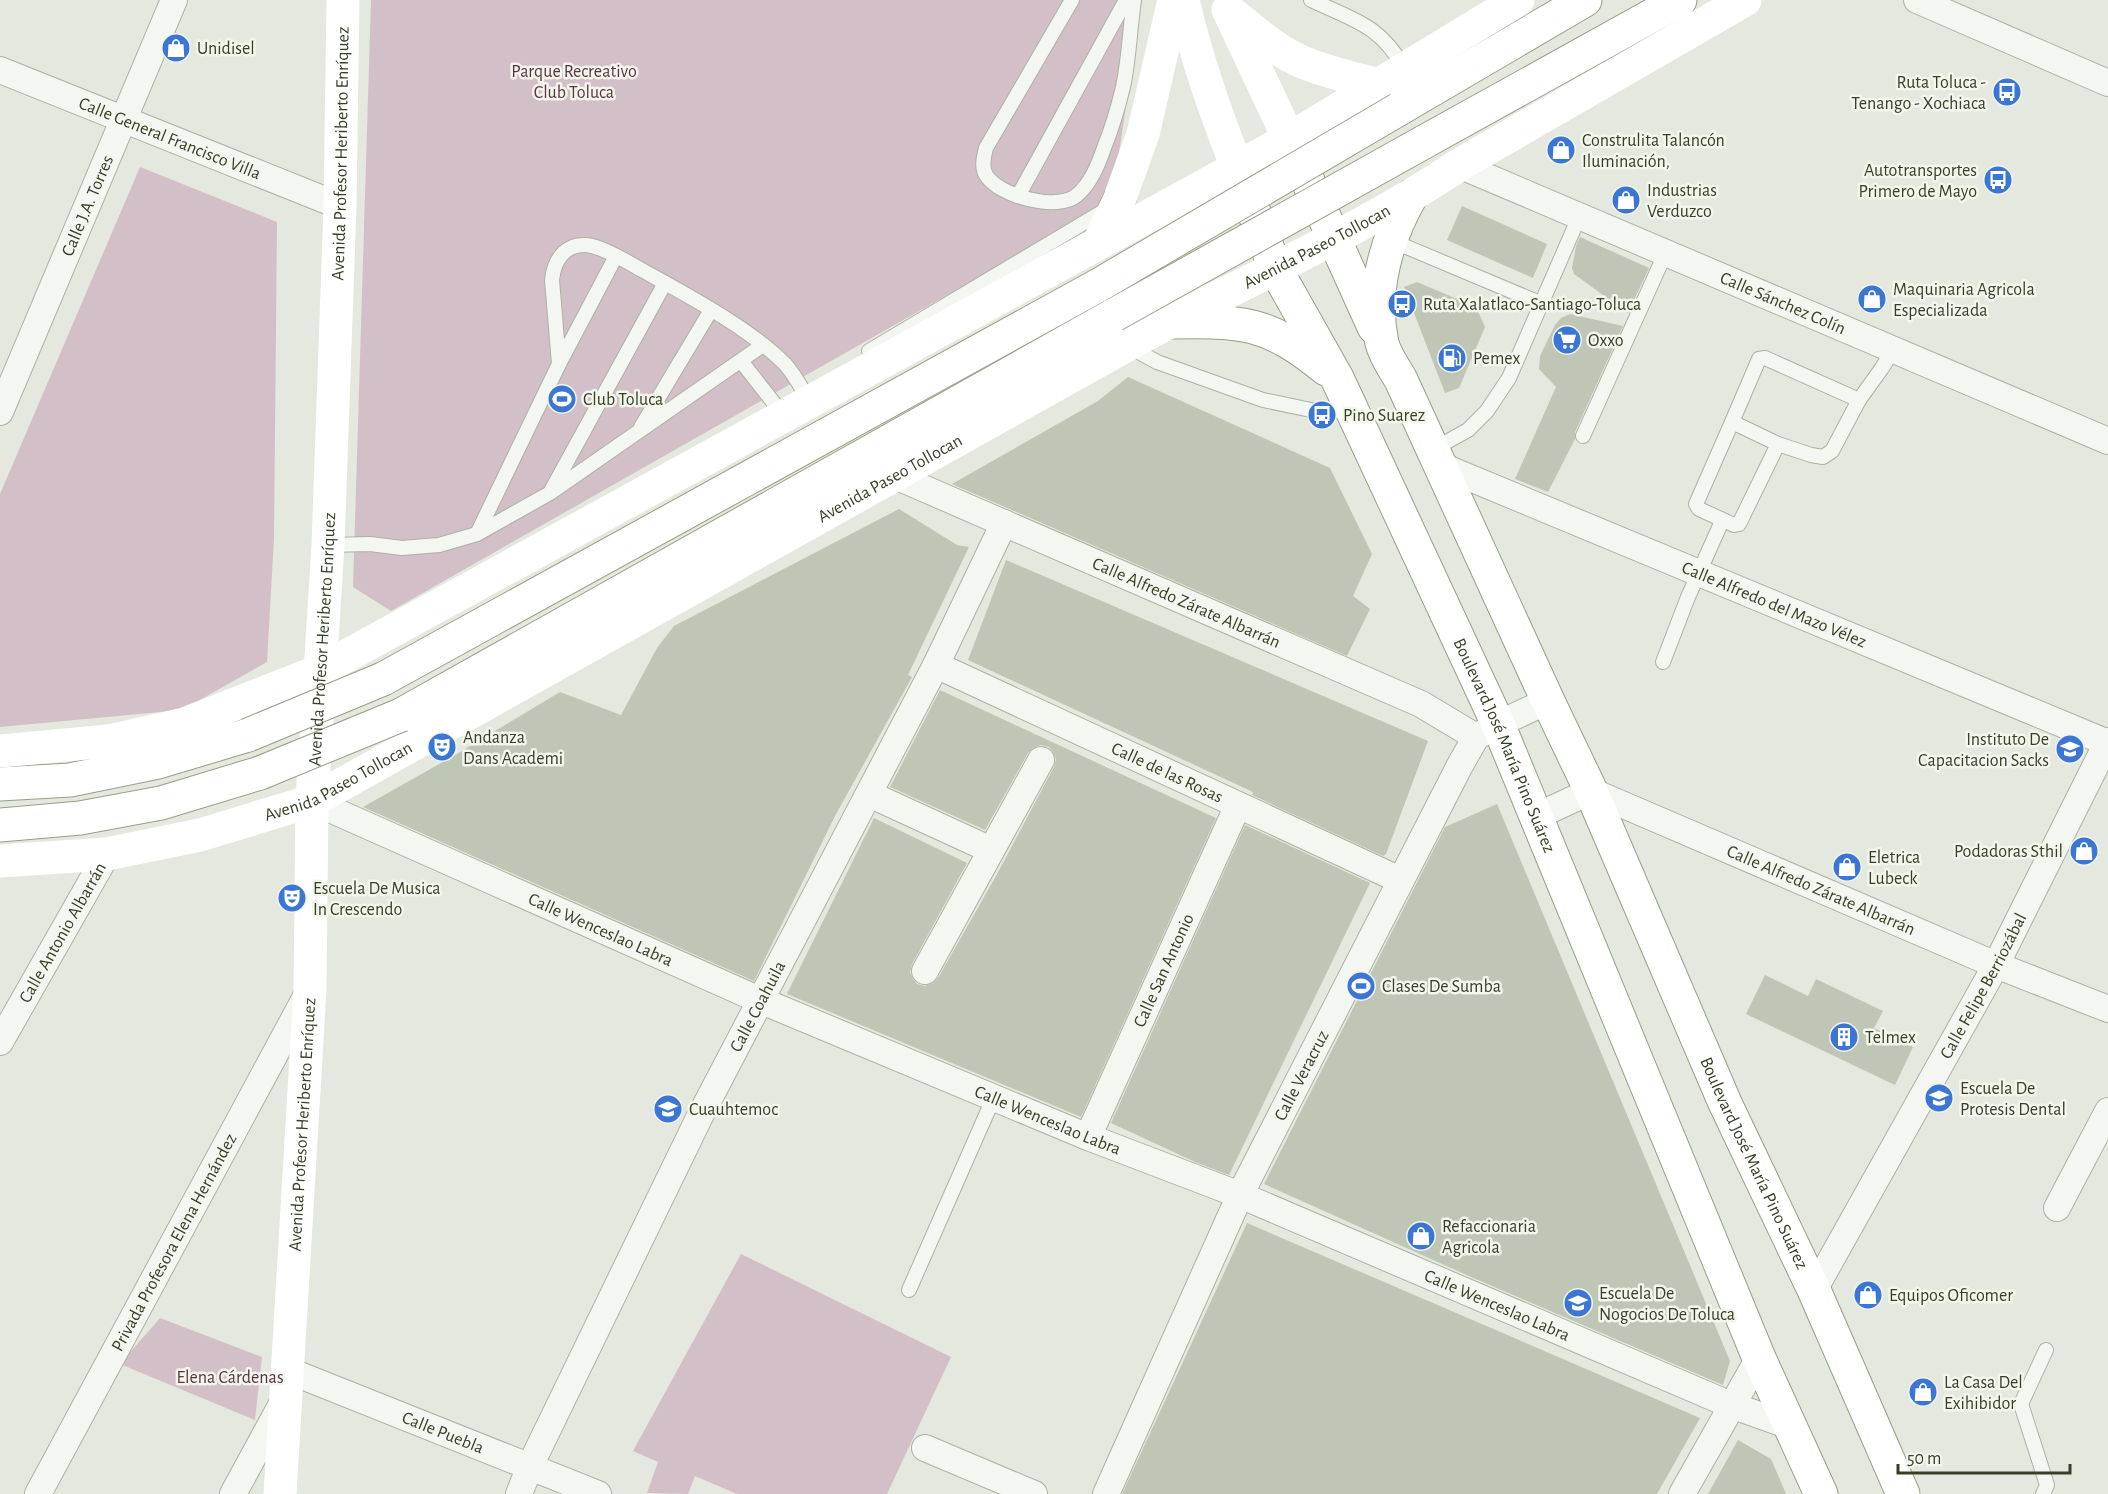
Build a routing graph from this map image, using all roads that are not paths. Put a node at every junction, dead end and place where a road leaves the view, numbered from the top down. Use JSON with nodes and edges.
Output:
{"nodes":[{"id":1,"x":174,"y":0,"type":"edge"},
{"id":2,"x":343,"y":0,"type":"edge"},
{"id":3,"x":1072,"y":0,"type":"edge"},
{"id":4,"x":1125,"y":0,"type":"edge"},
{"id":5,"x":1134,"y":0,"type":"edge"},
{"id":6,"x":1174,"y":0,"type":"edge"},
{"id":7,"x":1183,"y":0,"type":"edge"},
{"id":8,"x":1311,"y":0,"type":"edge"},
{"id":9,"x":1518,"y":0,"type":"edge"},
{"id":10,"x":1585,"y":0,"type":"edge"},
{"id":11,"x":1680,"y":0,"type":"edge"},
{"id":12,"x":1745,"y":0,"type":"edge"},
{"id":13,"x":1917,"y":0,"type":"edge"},
{"id":14,"x":1227,"y":5,"type":"edge"},
{"id":15,"x":0,"y":70,"type":"edge"},
{"id":16,"x":2108,"y":82,"type":"edge"},
{"id":17,"x":1394,"y":84,"type":"junction"},
{"id":18,"x":123,"y":119,"type":"junction"},
{"id":19,"x":1289,"y":139,"type":"junction"},
{"id":20,"x":1459,"y":165,"type":"junction"},
{"id":21,"x":1237,"y":167,"type":"junction"},
{"id":22,"x":1419,"y":191,"type":"junction"},
{"id":23,"x":1018,"y":196,"type":"junction"},
{"id":24,"x":340,"y":206,"type":"junction"},
{"id":25,"x":1129,"y":212,"type":"junction"},
{"id":26,"x":1579,"y":217,"type":"junction"},
{"id":27,"x":1335,"y":238,"type":"junction"},
{"id":28,"x":1390,"y":240,"type":"junction"},
{"id":29,"x":1665,"y":254,"type":"junction"},
{"id":30,"x":616,"y":256,"type":"junction"},
{"id":31,"x":1275,"y":268,"type":"junction"},
{"id":32,"x":665,"y":283,"type":"junction"},
{"id":33,"x":1542,"y":304,"type":"junction"},
{"id":34,"x":1200,"y":307,"type":"junction"},
{"id":35,"x":711,"y":310,"type":"junction"},
{"id":36,"x":1170,"y":322,"type":"junction"},
{"id":37,"x":763,"y":345,"type":"junction"},
{"id":38,"x":1382,"y":345,"type":"junction"},
{"id":39,"x":1126,"y":346,"type":"junction"},
{"id":40,"x":1893,"y":350,"type":"junction"},
{"id":41,"x":741,"y":361,"type":"junction"},
{"id":42,"x":853,"y":361,"type":"dead end"},
{"id":43,"x":559,"y":364,"type":"junction"},
{"id":44,"x":1337,"y":378,"type":"junction"},
{"id":45,"x":802,"y":398,"type":"junction"},
{"id":46,"x":1858,"y":400,"type":"junction"},
{"id":47,"x":1351,"y":411,"type":"junction"},
{"id":48,"x":0,"y":412,"type":"edge"},
{"id":49,"x":1732,"y":422,"type":"junction"},
{"id":50,"x":638,"y":431,"type":"junction"},
{"id":51,"x":1583,"y":436,"type":"dead end"},
{"id":52,"x":2108,"y":441,"type":"edge"},
{"id":53,"x":1778,"y":444,"type":"junction"},
{"id":54,"x":1436,"y":457,"type":"junction"},
{"id":55,"x":893,"y":475,"type":"junction"},
{"id":56,"x":550,"y":493,"type":"junction"},
{"id":57,"x":1722,"y":521,"type":"junction"},
{"id":58,"x":1004,"y":523,"type":"junction"},
{"id":59,"x":477,"y":534,"type":"junction"},
{"id":60,"x":328,"y":545,"type":"junction"},
{"id":61,"x":1699,"y":573,"type":"junction"},
{"id":62,"x":1663,"y":662,"type":"dead end"},
{"id":63,"x":936,"y":664,"type":"junction"},
{"id":64,"x":319,"y":671,"type":"junction"},
{"id":65,"x":1548,"y":701,"type":"junction"},
{"id":66,"x":1487,"y":731,"type":"junction"},
{"id":67,"x":2108,"y":742,"type":"edge"},
{"id":68,"x":0,"y":751,"type":"edge"},
{"id":69,"x":1041,"y":760,"type":"dead end"},
{"id":70,"x":0,"y":784,"type":"edge"},
{"id":71,"x":1591,"y":791,"type":"junction"},
{"id":72,"x":868,"y":794,"type":"junction"},
{"id":73,"x":312,"y":801,"type":"junction"},
{"id":74,"x":1238,"y":805,"type":"junction"},
{"id":75,"x":1537,"y":816,"type":"junction"},
{"id":76,"x":0,"y":825,"type":"edge"},
{"id":77,"x":991,"y":850,"type":"junction"},
{"id":78,"x":107,"y":854,"type":"junction"},
{"id":79,"x":0,"y":861,"type":"edge"},
{"id":80,"x":1400,"y":880,"type":"junction"},
{"id":81,"x":1996,"y":965,"type":"junction"},
{"id":82,"x":925,"y":971,"type":"dead end"},
{"id":83,"x":309,"y":990,"type":"junction"},
{"id":84,"x":762,"y":1001,"type":"junction"},
{"id":85,"x":2108,"y":1009,"type":"edge"},
{"id":86,"x":0,"y":1042,"type":"edge"},
{"id":87,"x":994,"y":1097,"type":"junction"},
{"id":88,"x":2108,"y":1111,"type":"edge"},
{"id":89,"x":1088,"y":1137,"type":"junction"},
{"id":90,"x":1240,"y":1195,"type":"junction"},
{"id":91,"x":2057,"y":1208,"type":"dead end"},
{"id":92,"x":909,"y":1290,"type":"dead end"},
{"id":93,"x":1814,"y":1290,"type":"junction"},
{"id":94,"x":2046,"y":1350,"type":"dead end"},
{"id":95,"x":1759,"y":1358,"type":"junction"},
{"id":96,"x":287,"y":1383,"type":"junction"},
{"id":97,"x":1731,"y":1405,"type":"junction"},
{"id":98,"x":1790,"y":1426,"type":"junction"},
{"id":99,"x":925,"y":1448,"type":"dead end"},
{"id":100,"x":530,"y":1466,"type":"junction"},
{"id":101,"x":38,"y":1494,"type":"edge"},
{"id":102,"x":232,"y":1494,"type":"edge"},
{"id":103,"x":280,"y":1494,"type":"edge"},
{"id":104,"x":519,"y":1494,"type":"edge"},
{"id":105,"x":598,"y":1494,"type":"edge"},
{"id":106,"x":1034,"y":1494,"type":"edge"},
{"id":107,"x":1107,"y":1494,"type":"edge"},
{"id":108,"x":1682,"y":1494,"type":"edge"},
{"id":109,"x":1821,"y":1494,"type":"edge"},
{"id":110,"x":1903,"y":1494,"type":"edge"},
{"id":111,"x":2043,"y":1494,"type":"edge"}],
"edges":[{"from":1,"to":18,"type":"street","name":"Calle J.A. Torres"},
{"from":2,"to":24,"type":"main road","name":"Avenida Profesor Heriberto Enríquez"},
{"from":3,"to":23,"type":"lane"},
{"from":4,"to":23,"type":"lane"},
{"from":5,"to":23,"type":"lane"},
{"from":6,"to":25,"type":"main road"},
{"from":7,"to":21,"type":"main road","name":"Boulevard José María Pino Suárez"},
{"from":8,"to":17,"type":"lane"},
{"from":9,"to":17,"type":"main road"},
{"from":10,"to":17,"type":"main road"},
{"from":11,"to":76,"type":"main road","name":"Avenida Paseo Tollocan","bridge":true},
{"from":12,"to":20,"type":"main road","name":"Avenida Paseo Tollocan"},
{"from":13,"to":16,"type":"street"},
{"from":14,"to":17,"type":"main road"},
{"from":14,"to":19,"type":"main road"},
{"from":15,"to":18,"type":"street","name":"Calle General Francisco Villa"},
{"from":17,"to":19,"type":"main road"},
{"from":17,"to":22,"type":"main road"},
{"from":17,"to":70,"type":"main road","bridge":true},
{"from":18,"to":24,"type":"street","name":"Calle General Francisco Villa"},
{"from":18,"to":48,"type":"street","name":"Calle J.A. Torres"},
{"from":19,"to":21,"type":"main road"},
{"from":19,"to":27,"type":"main road"},
{"from":20,"to":22,"type":"main road","name":"Avenida Paseo Tollocan"},
{"from":20,"to":26,"type":"street","name":"Calle Sánchez Colín"},
{"from":21,"to":25,"type":"main road"},
{"from":21,"to":31,"type":"main road","name":"Boulevard José María Pino Suárez"},
{"from":22,"to":27,"type":"main road","name":"Avenida Paseo Tollocan"},
{"from":22,"to":28,"type":"main road"},
{"from":24,"to":60,"type":"main road","name":"Avenida Profesor Heriberto Enríquez"},
{"from":25,"to":34,"type":"main road"},
{"from":25,"to":42,"type":"lane"},
{"from":25,"to":45,"type":"main road"},
{"from":26,"to":29,"type":"street","name":"Calle Sánchez Colín"},
{"from":26,"to":33,"type":"lane"},
{"from":27,"to":31,"type":"main road","name":"Avenida Paseo Tollocan"},
{"from":27,"to":38,"type":"main road"},
{"from":28,"to":33,"type":"lane"},
{"from":28,"to":38,"type":"main road"},
{"from":29,"to":40,"type":"street","name":"Calle Sánchez Colín"},
{"from":29,"to":51,"type":"lane"},
{"from":30,"to":32,"type":"lane"},
{"from":30,"to":43,"type":"lane"},
{"from":30,"to":43,"type":"lane"},
{"from":31,"to":34,"type":"main road","name":"Avenida Paseo Tollocan"},
{"from":31,"to":44,"type":"main road","name":"Boulevard José María Pino Suárez"},
{"from":32,"to":35,"type":"lane"},
{"from":32,"to":56,"type":"lane"},
{"from":33,"to":54,"type":"lane"},
{"from":34,"to":36,"type":"main road","name":"Avenida Paseo Tollocan"},
{"from":35,"to":37,"type":"lane"},
{"from":35,"to":50,"type":"lane"},
{"from":36,"to":39,"type":"main road","name":"Avenida Paseo Tollocan"},
{"from":36,"to":44,"type":"main road"},
{"from":37,"to":41,"type":"lane"},
{"from":37,"to":45,"type":"lane"},
{"from":38,"to":54,"type":"main road","name":"Boulevard José María Pino Suárez"},
{"from":39,"to":47,"type":"lane"},
{"from":39,"to":55,"type":"main road","name":"Avenida Paseo Tollocan"},
{"from":40,"to":46,"type":"lane"},
{"from":40,"to":52,"type":"street","name":"Calle Sánchez Colín"},
{"from":41,"to":45,"type":"lane"},
{"from":41,"to":50,"type":"lane"},
{"from":43,"to":59,"type":"lane"},
{"from":44,"to":47,"type":"main road","name":"Boulevard José María Pino Suárez"},
{"from":45,"to":64,"type":"main road"},
{"from":46,"to":49,"type":"lane"},
{"from":46,"to":53,"type":"lane"},
{"from":47,"to":66,"type":"main road","name":"Boulevard José María Pino Suárez"},
{"from":49,"to":53,"type":"lane"},
{"from":49,"to":57,"type":"lane"},
{"from":50,"to":56,"type":"lane"},
{"from":53,"to":57,"type":"lane"},
{"from":54,"to":61,"type":"street","name":"Calle Alfredo del Mazo Vélez"},
{"from":54,"to":65,"type":"main road","name":"Boulevard José María Pino Suárez"},
{"from":55,"to":58,"type":"street","name":"Calle Alfredo Zárate Albarrán"},
{"from":55,"to":73,"type":"main road","name":"Avenida Paseo Tollocan"},
{"from":56,"to":59,"type":"lane"},
{"from":57,"to":61,"type":"lane"},
{"from":58,"to":63,"type":"street","name":"Calle Coahuila"},
{"from":58,"to":66,"type":"street","name":"Calle Alfredo Zárate Albarrán"},
{"from":59,"to":60,"type":"lane"},
{"from":60,"to":64,"type":"main road","name":"Avenida Profesor Heriberto Enríquez"},
{"from":61,"to":62,"type":"lane"},
{"from":61,"to":67,"type":"street","name":"Calle Alfredo del Mazo Vélez"},
{"from":63,"to":72,"type":"street","name":"Calle Coahuila"},
{"from":63,"to":74,"type":"street","name":"Calle de las Rosas"},
{"from":64,"to":68,"type":"main road"},
{"from":64,"to":73,"type":"main road","name":"Avenida Profesor Heriberto Enríquez"},
{"from":65,"to":66,"type":"street"},
{"from":65,"to":71,"type":"main road","name":"Boulevard José María Pino Suárez"},
{"from":66,"to":75,"type":"main road","name":"Boulevard José María Pino Suárez"},
{"from":66,"to":80,"type":"street","name":"Calle Veracruz"},
{"from":67,"to":81,"type":"street","name":"Calle Felipe Berriozábal"},
{"from":69,"to":77,"type":"street"},
{"from":71,"to":75,"type":"street"},
{"from":71,"to":81,"type":"street","name":"Calle Alfredo Zárate Albarrán"},
{"from":71,"to":93,"type":"main road","name":"Boulevard José María Pino Suárez"},
{"from":72,"to":77,"type":"street"},
{"from":72,"to":84,"type":"street","name":"Calle Coahuila"},
{"from":73,"to":78,"type":"main road","name":"Avenida Paseo Tollocan"},
{"from":73,"to":83,"type":"main road","name":"Avenida Profesor Heriberto Enríquez"},
{"from":73,"to":84,"type":"street","name":"Calle Wenceslao Labra"},
{"from":74,"to":80,"type":"street","name":"Calle de las Rosas"},
{"from":74,"to":89,"type":"street","name":"Calle San Antonio"},
{"from":75,"to":95,"type":"main road","name":"Boulevard José María Pino Suárez"},
{"from":77,"to":82,"type":"street"},
{"from":78,"to":79,"type":"main road","name":"Avenida Paseo Tollocan"},
{"from":78,"to":86,"type":"street","name":"Calle Antonio Albarrán"},
{"from":80,"to":90,"type":"street","name":"Calle Veracruz"},
{"from":81,"to":85,"type":"street","name":"Calle Alfredo Zárate Albarrán"},
{"from":81,"to":93,"type":"street","name":"Calle Felipe Berriozábal"},
{"from":83,"to":96,"type":"main road","name":"Avenida Profesor Heriberto Enríquez"},
{"from":83,"to":101,"type":"street","name":"Privada Profesora Elena Hernández"},
{"from":84,"to":87,"type":"street","name":"Calle Wenceslao Labra"},
{"from":84,"to":100,"type":"street","name":"Calle Coahuila"},
{"from":87,"to":89,"type":"street","name":"Calle Wenceslao Labra"},
{"from":87,"to":92,"type":"lane"},
{"from":88,"to":91,"type":"street"},
{"from":89,"to":90,"type":"street","name":"Calle Wenceslao Labra"},
{"from":90,"to":97,"type":"street","name":"Calle Wenceslao Labra"},
{"from":90,"to":107,"type":"street","name":"Calle Veracruz"},
{"from":93,"to":110,"type":"main road","name":"Boulevard José María Pino Suárez"},
{"from":94,"to":111,"type":"lane"},
{"from":95,"to":97,"type":"street"},
{"from":95,"to":98,"type":"main road","name":"Boulevard José María Pino Suárez"},
{"from":96,"to":100,"type":"street","name":"Calle Puebla"},
{"from":96,"to":102,"type":"street"},
{"from":96,"to":103,"type":"main road","name":"Avenida Profesor Heriberto Enríquez"},
{"from":97,"to":98,"type":"street","name":"Calle Wenceslao Labra"},
{"from":97,"to":108,"type":"street"},
{"from":98,"to":109,"type":"main road","name":"Boulevard José María Pino Suárez"},
{"from":99,"to":106,"type":"street"},
{"from":100,"to":104,"type":"street","name":"Calle Coahuila"},
{"from":100,"to":105,"type":"street","name":"Calle Puebla"}]}
